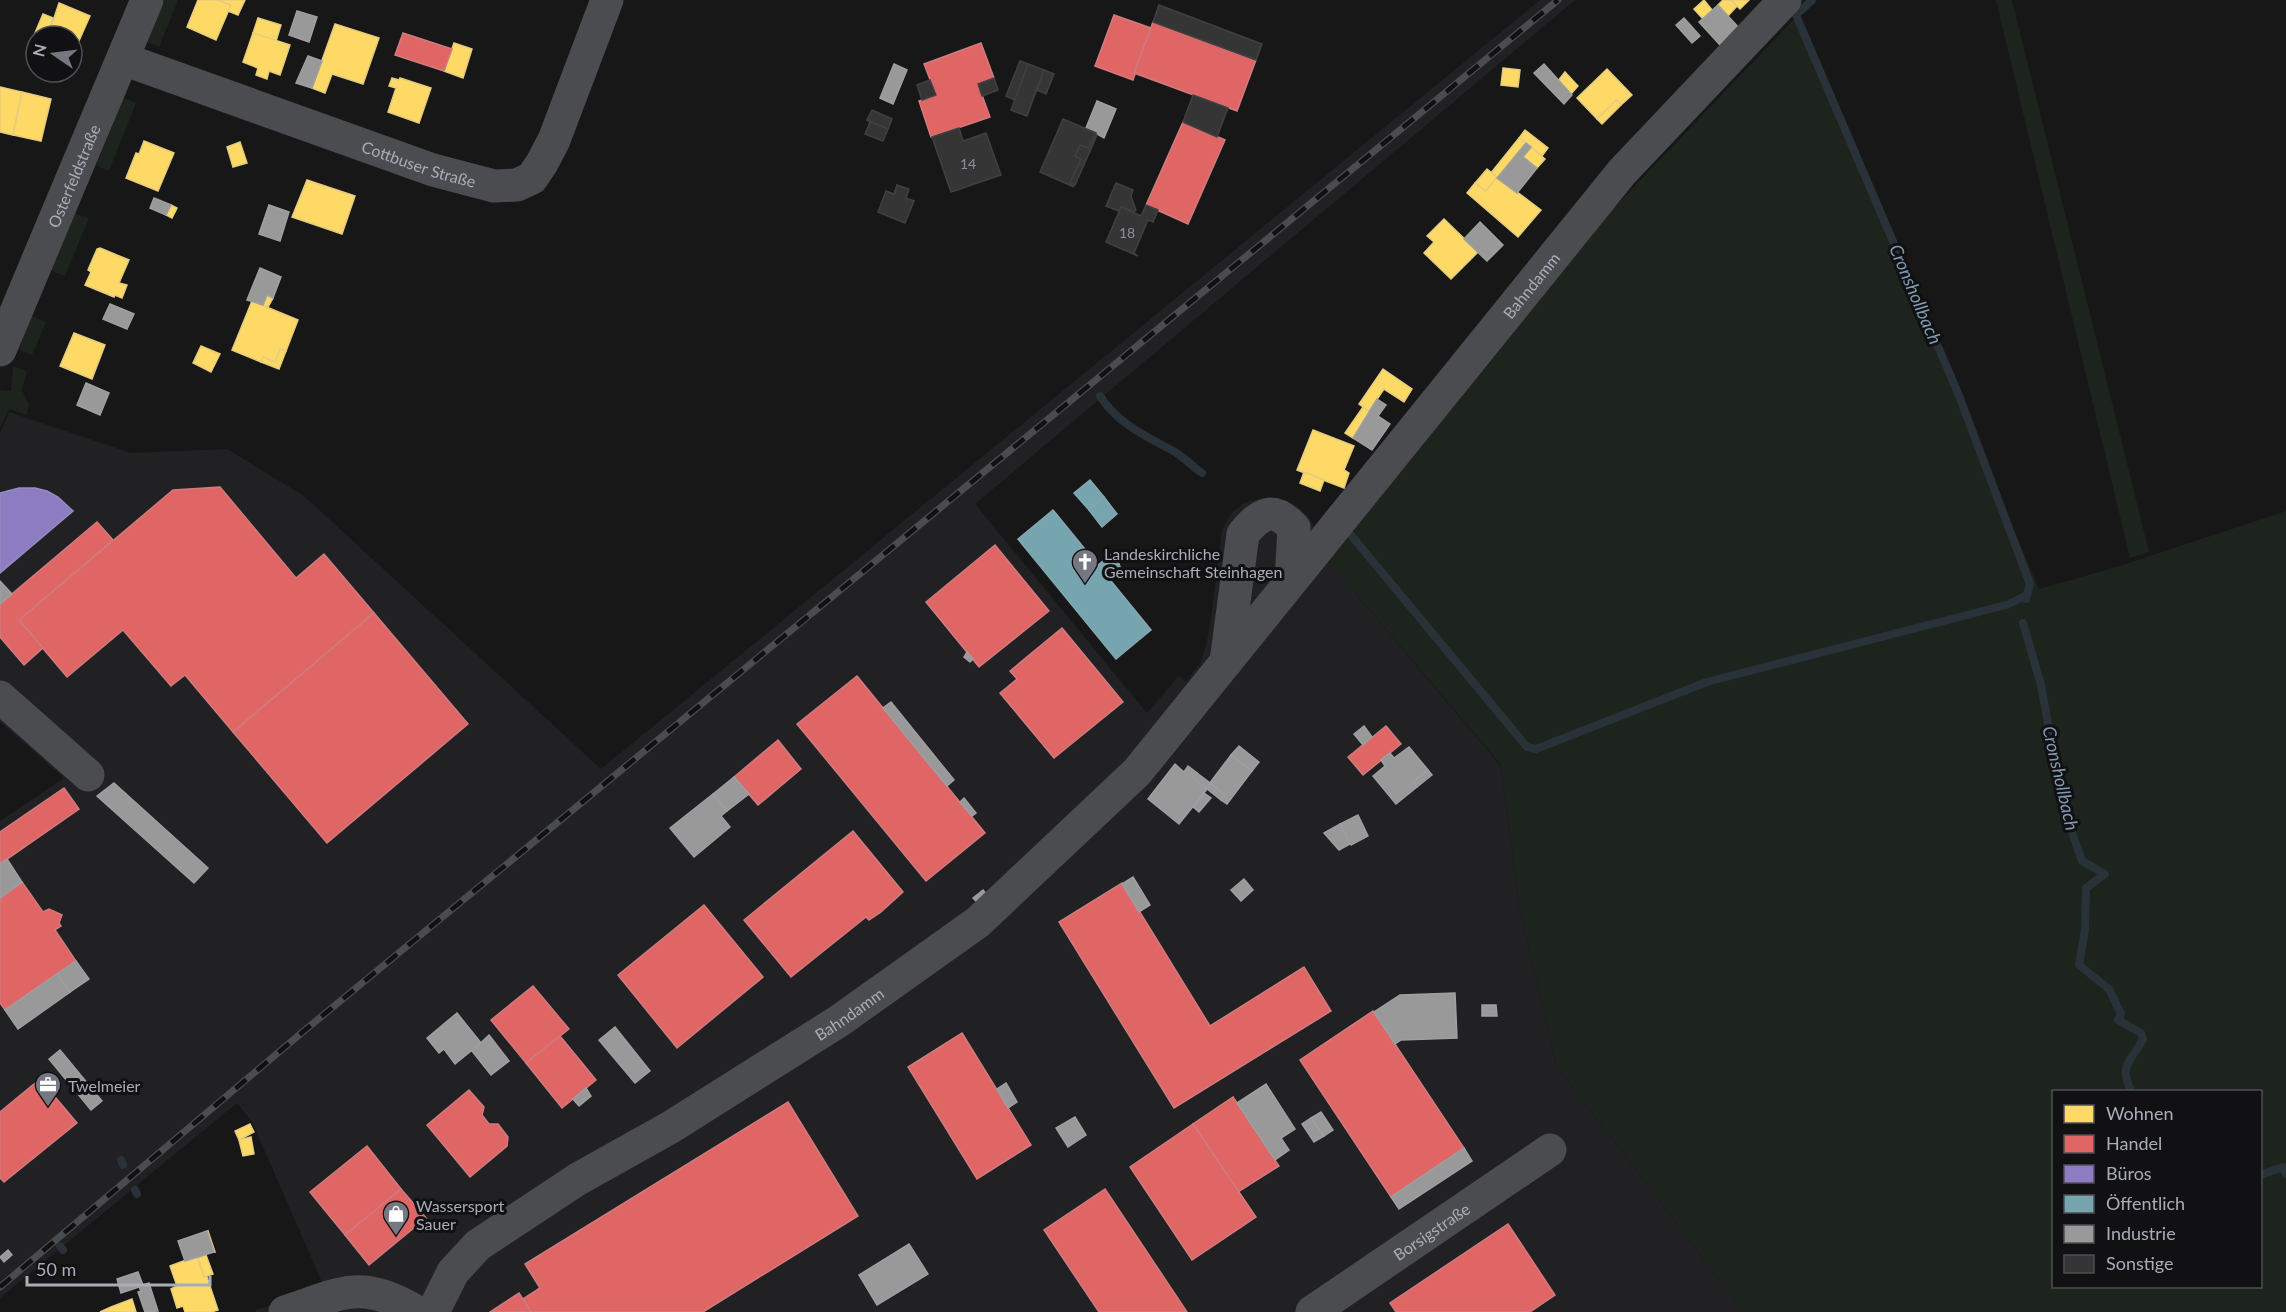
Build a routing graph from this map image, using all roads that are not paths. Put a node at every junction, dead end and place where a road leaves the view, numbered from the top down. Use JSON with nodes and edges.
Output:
{"nodes":[{"id":1,"x":147,"y":0,"type":"edge"},
{"id":2,"x":607,"y":0,"type":"edge"},
{"id":3,"x":1785,"y":0,"type":"edge"},
{"id":4,"x":123,"y":59,"type":"junction"},
{"id":5,"x":0,"y":350,"type":"edge"},
{"id":6,"x":1291,"y":580,"type":"junction"},
{"id":7,"x":1226,"y":662,"type":"junction"},
{"id":8,"x":0,"y":697,"type":"edge"},
{"id":9,"x":88,"y":775,"type":"dead end"},
{"id":10,"x":1550,"y":1150,"type":"dead end"},
{"id":11,"x":285,"y":1312,"type":"edge"},
{"id":12,"x":417,"y":1312,"type":"edge"},
{"id":13,"x":433,"y":1312,"type":"edge"},
{"id":14,"x":1312,"y":1312,"type":"edge"}],
"edges":[{"from":1,"to":4,"type":"street","name":"Osterfeldstraße"},
{"from":2,"to":4,"type":"street","name":"Cottbuser Straße"},
{"from":3,"to":6,"type":"street","name":"Bahndamm"},
{"from":4,"to":5,"type":"street","name":"Osterfeldstraße"},
{"from":6,"to":7,"type":"street","name":"Bahndamm"},
{"from":6,"to":7,"type":"street"},
{"from":7,"to":13,"type":"street","name":"Bahndamm"},
{"from":8,"to":9,"type":"street"},
{"from":10,"to":14,"type":"street","name":"Borsigstraße"},
{"from":11,"to":12,"type":"street"}]}
